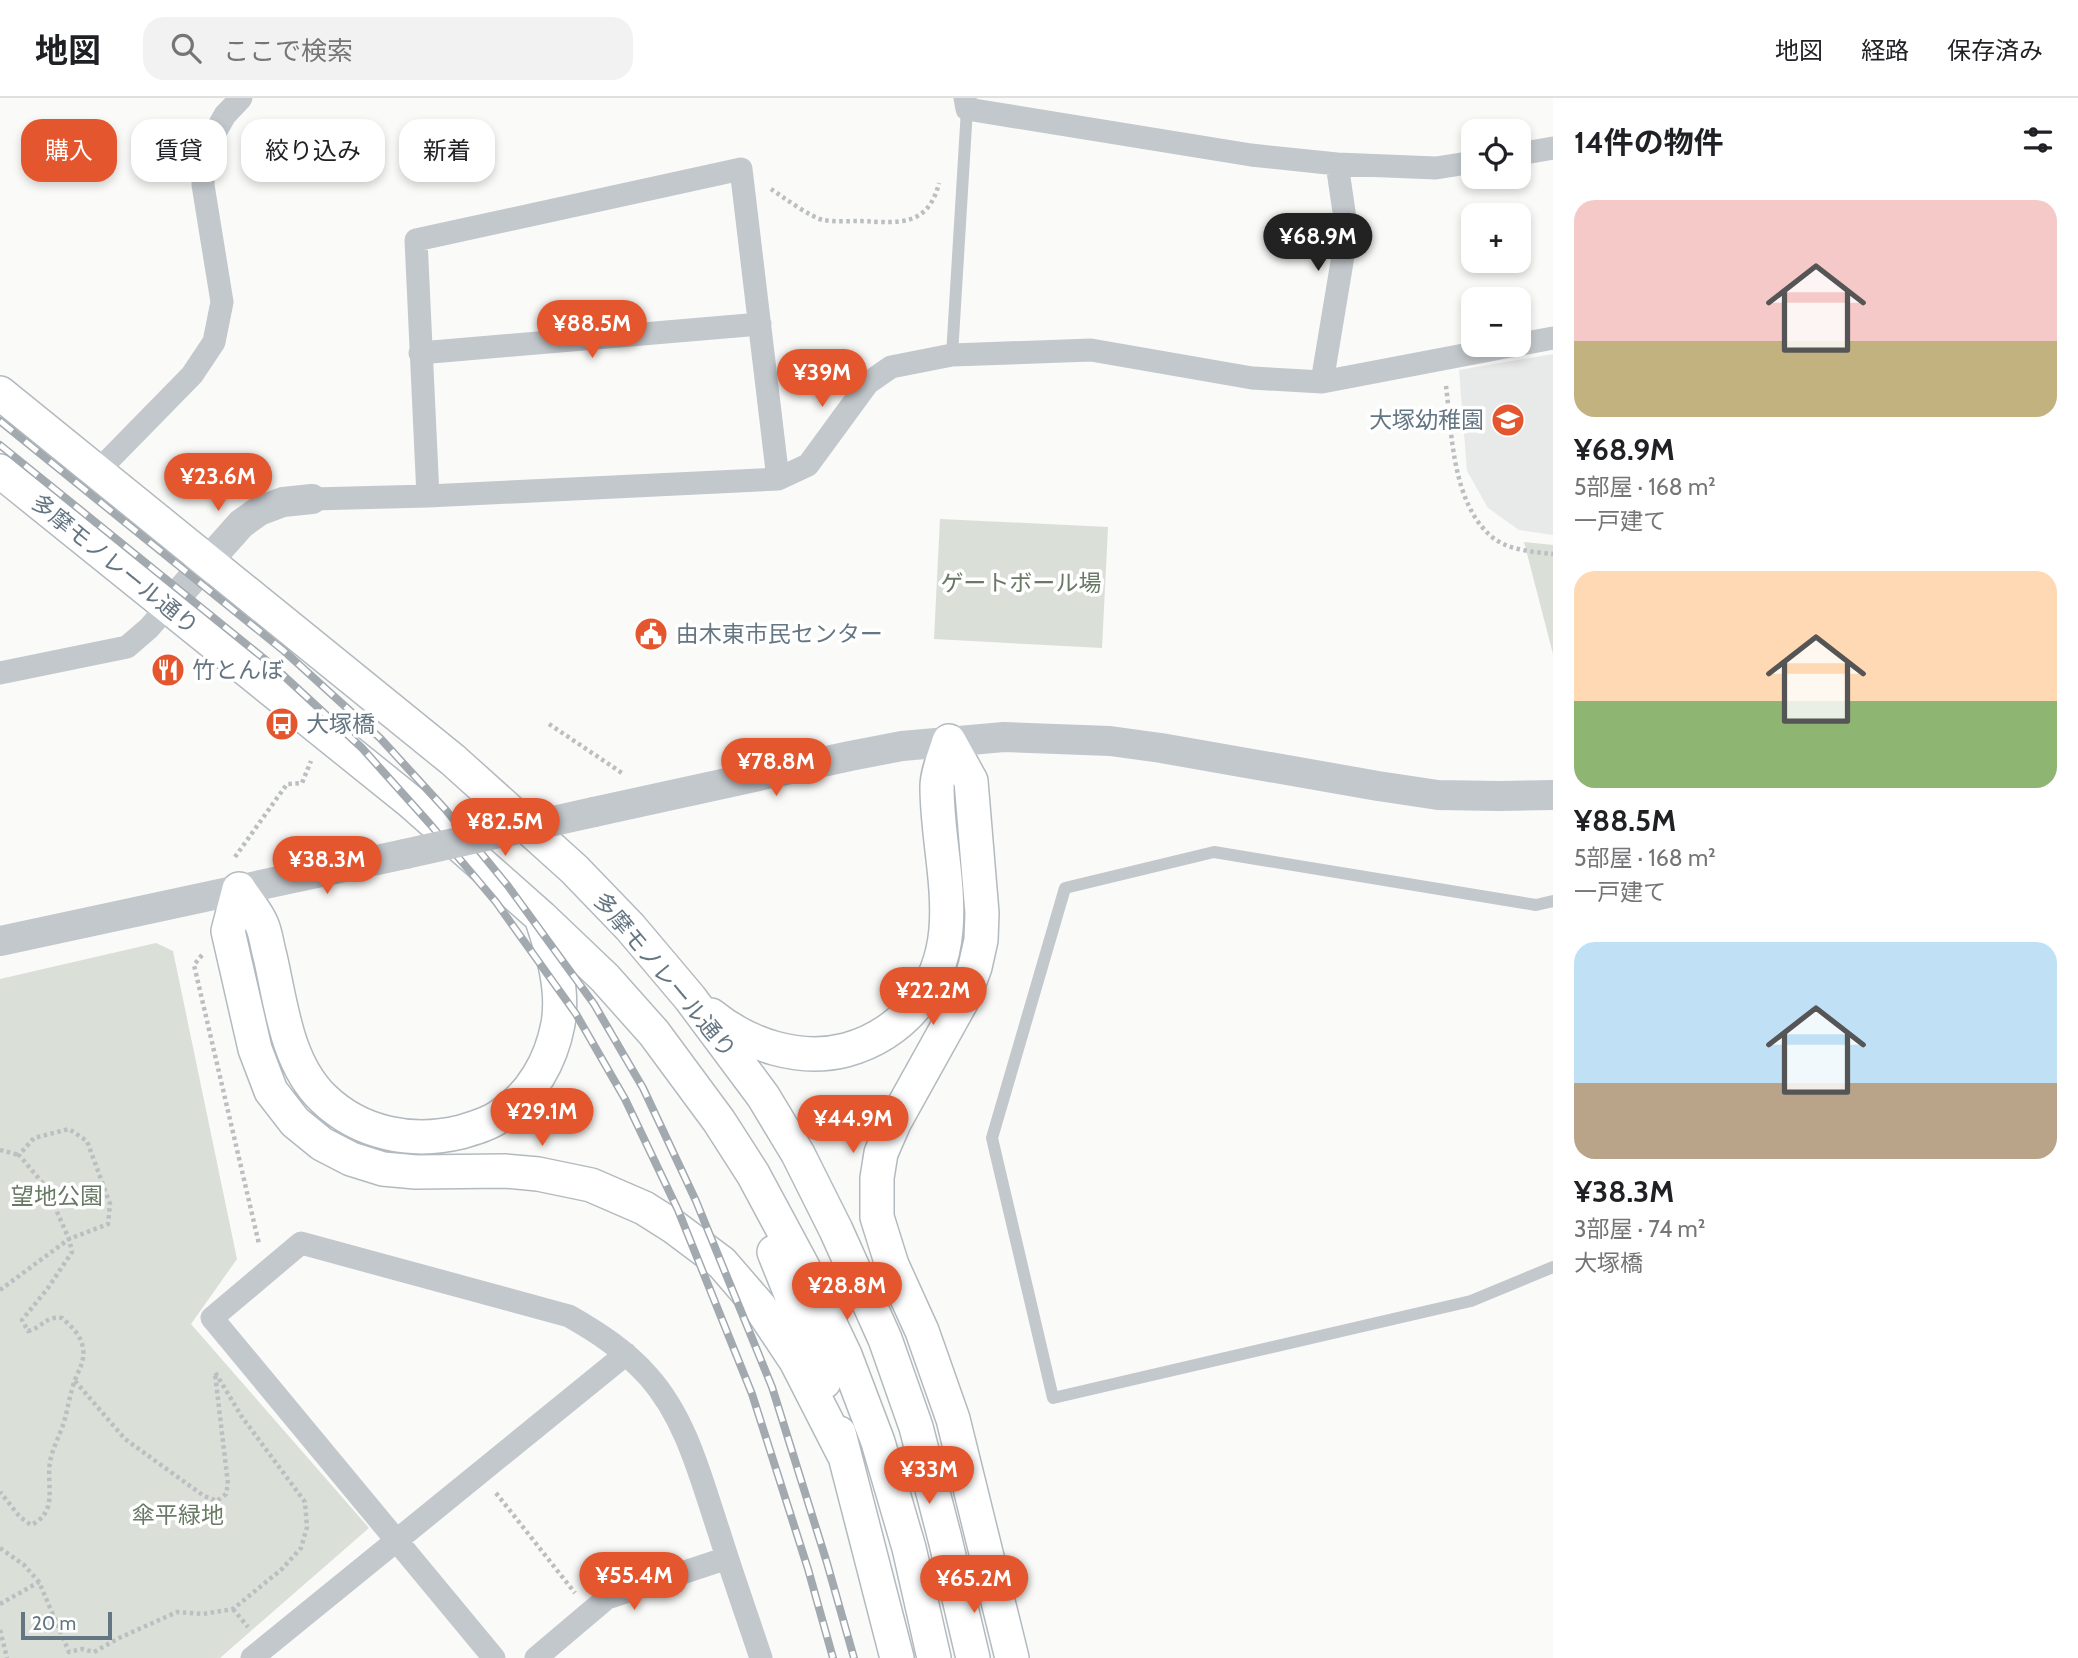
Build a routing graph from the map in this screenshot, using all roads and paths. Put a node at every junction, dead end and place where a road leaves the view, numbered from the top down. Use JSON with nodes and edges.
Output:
{"nodes":[{"id":1,"x":241,"y":98,"type":"edge"},
{"id":2,"x":966,"y":103,"type":"edge"},
{"id":3,"x":1553,"y":148,"type":"edge"},
{"id":4,"x":1531,"y":152,"type":"edge"},
{"id":5,"x":1337,"y":164,"type":"junction"},
{"id":6,"x":1461,"y":164,"type":"edge"},
{"id":7,"x":941,"y":172,"type":"dead end"},
{"id":8,"x":765,"y":186,"type":"dead end"},
{"id":9,"x":760,"y":324,"type":"junction"},
{"id":10,"x":1553,"y":338,"type":"edge"},
{"id":11,"x":421,"y":353,"type":"junction"},
{"id":12,"x":952,"y":355,"type":"junction"},
{"id":13,"x":1443,"y":359,"type":"junction"},
{"id":14,"x":1322,"y":382,"type":"junction"},
{"id":15,"x":0,"y":393,"type":"edge"},
{"id":16,"x":0,"y":471,"type":"edge"},
{"id":17,"x":97,"y":472,"type":"junction"},
{"id":18,"x":778,"y":479,"type":"junction"},
{"id":19,"x":428,"y":496,"type":"junction"},
{"id":20,"x":312,"y":499,"type":"joint"},
{"id":21,"x":1553,"y":554,"type":"edge"},
{"id":22,"x":208,"y":561,"type":"junction"},
{"id":23,"x":168,"y":606,"type":"junction"},
{"id":24,"x":0,"y":673,"type":"edge"},
{"id":25,"x":549,"y":724,"type":"dead end"},
{"id":26,"x":950,"y":741,"type":"junction"},
{"id":27,"x":312,"y":758,"type":"dead end"},
{"id":28,"x":622,"y":773,"type":"dead end"},
{"id":29,"x":1553,"y":795,"type":"edge"},
{"id":30,"x":237,"y":873,"type":"junction"},
{"id":31,"x":1553,"y":901,"type":"edge"},
{"id":32,"x":541,"y":917,"type":"junction"},
{"id":33,"x":0,"y":941,"type":"edge"},
{"id":34,"x":204,"y":953,"type":"dead end"},
{"id":35,"x":690,"y":998,"type":"junction"},
{"id":36,"x":719,"y":1121,"type":"junction"},
{"id":37,"x":0,"y":1150,"type":"edge"},
{"id":38,"x":19,"y":1155,"type":"junction"},
{"id":39,"x":69,"y":1239,"type":"junction"},
{"id":40,"x":1553,"y":1267,"type":"edge"},
{"id":41,"x":266,"y":1272,"type":"junction"},
{"id":42,"x":0,"y":1290,"type":"edge"},
{"id":43,"x":237,"y":1347,"type":"junction"},
{"id":44,"x":626,"y":1354,"type":"junction"},
{"id":45,"x":215,"y":1372,"type":"junction"},
{"id":46,"x":75,"y":1380,"type":"junction"},
{"id":47,"x":916,"y":1427,"type":"junction"},
{"id":48,"x":843,"y":1453,"type":"junction"},
{"id":49,"x":480,"y":1474,"type":"junction"},
{"id":50,"x":0,"y":1492,"type":"edge"},
{"id":51,"x":396,"y":1541,"type":"junction"},
{"id":52,"x":0,"y":1548,"type":"edge"},
{"id":53,"x":727,"y":1558,"type":"junction"},
{"id":54,"x":989,"y":1559,"type":"junction"},
{"id":55,"x":39,"y":1582,"type":"junction"},
{"id":56,"x":0,"y":1604,"type":"edge"},
{"id":57,"x":591,"y":1612,"type":"junction"},
{"id":58,"x":0,"y":1630,"type":"edge"},
{"id":59,"x":94,"y":1652,"type":"junction"},
{"id":60,"x":68,"y":1655,"type":"edge"},
{"id":61,"x":7,"y":1658,"type":"edge"},
{"id":62,"x":100,"y":1658,"type":"edge"},
{"id":63,"x":252,"y":1658,"type":"edge"},
{"id":64,"x":494,"y":1658,"type":"edge"},
{"id":65,"x":536,"y":1658,"type":"edge"},
{"id":66,"x":761,"y":1658,"type":"edge"},
{"id":67,"x":897,"y":1658,"type":"edge"},
{"id":68,"x":934,"y":1658,"type":"edge"},
{"id":69,"x":974,"y":1658,"type":"edge"},
{"id":70,"x":1012,"y":1658,"type":"edge"}],
"edges":[{"from":1,"to":17,"type":"street"},
{"from":2,"to":5,"type":"street"},
{"from":2,"to":12,"type":"lane"},
{"from":3,"to":4,"type":"street"},
{"from":5,"to":6,"type":"street"},
{"from":5,"to":14,"type":"street"},
{"from":7,"to":8,"type":"path"},
{"from":9,"to":11,"type":"street"},
{"from":9,"to":11,"type":"street"},
{"from":9,"to":18,"type":"street"},
{"from":10,"to":13,"type":"street"},
{"from":11,"to":19,"type":"street"},
{"from":12,"to":14,"type":"street"},
{"from":12,"to":18,"type":"street"},
{"from":13,"to":14,"type":"street"},
{"from":13,"to":21,"type":"path"},
{"from":15,"to":17,"type":"main road","name":"多摩モノレール通り"},
{"from":16,"to":23,"type":"main road","name":"多摩モノレール通り"},
{"from":17,"to":22,"type":"main road","name":"多摩モノレール通り"},
{"from":18,"to":19,"type":"street"},
{"from":19,"to":20,"type":"street"},
{"from":20,"to":22,"type":"street"},
{"from":22,"to":23,"type":"street"},
{"from":22,"to":35,"type":"main road","name":"多摩モノレール通り"},
{"from":23,"to":24,"type":"street"},
{"from":23,"to":32,"type":"main road","name":"多摩モノレール通り"},
{"from":25,"to":28,"type":"path"},
{"from":26,"to":29,"type":"street"},
{"from":26,"to":30,"type":"street","bridge":true},
{"from":26,"to":35,"type":"main road"},
{"from":26,"to":54,"type":"main road"},
{"from":27,"to":30,"type":"path"},
{"from":30,"to":32,"type":"main road"},
{"from":30,"to":33,"type":"street"},
{"from":30,"to":48,"type":"main road"},
{"from":31,"to":40,"type":"lane"},
{"from":32,"to":36,"type":"main road","name":"多摩モノレール通り"},
{"from":34,"to":41,"type":"path"},
{"from":35,"to":47,"type":"main road","name":"多摩モノレール通り"},
{"from":36,"to":48,"type":"main road"},
{"from":36,"to":68,"type":"main road","name":"多摩モノレール通り"},
{"from":37,"to":38,"type":"path"},
{"from":38,"to":39,"type":"path"},
{"from":38,"to":39,"type":"path"},
{"from":39,"to":42,"type":"path"},
{"from":39,"to":46,"type":"path"},
{"from":41,"to":43,"type":"street"},
{"from":41,"to":44,"type":"street"},
{"from":43,"to":45,"type":"path"},
{"from":43,"to":51,"type":"street"},
{"from":44,"to":49,"type":"street"},
{"from":44,"to":53,"type":"street"},
{"from":45,"to":46,"type":"path"},
{"from":45,"to":59,"type":"path"},
{"from":46,"to":50,"type":"path"},
{"from":47,"to":54,"type":"main road"},
{"from":47,"to":69,"type":"main road","name":"多摩モノレール通り"},
{"from":48,"to":67,"type":"main road"},
{"from":49,"to":51,"type":"street"},
{"from":49,"to":57,"type":"path"},
{"from":51,"to":63,"type":"street"},
{"from":51,"to":64,"type":"street"},
{"from":52,"to":55,"type":"path"},
{"from":53,"to":57,"type":"street"},
{"from":53,"to":66,"type":"street"},
{"from":54,"to":70,"type":"main road"},
{"from":55,"to":56,"type":"path"},
{"from":55,"to":60,"type":"path"},
{"from":57,"to":65,"type":"street"},
{"from":58,"to":61,"type":"path"},
{"from":59,"to":60,"type":"path"},
{"from":59,"to":62,"type":"path"}]}
